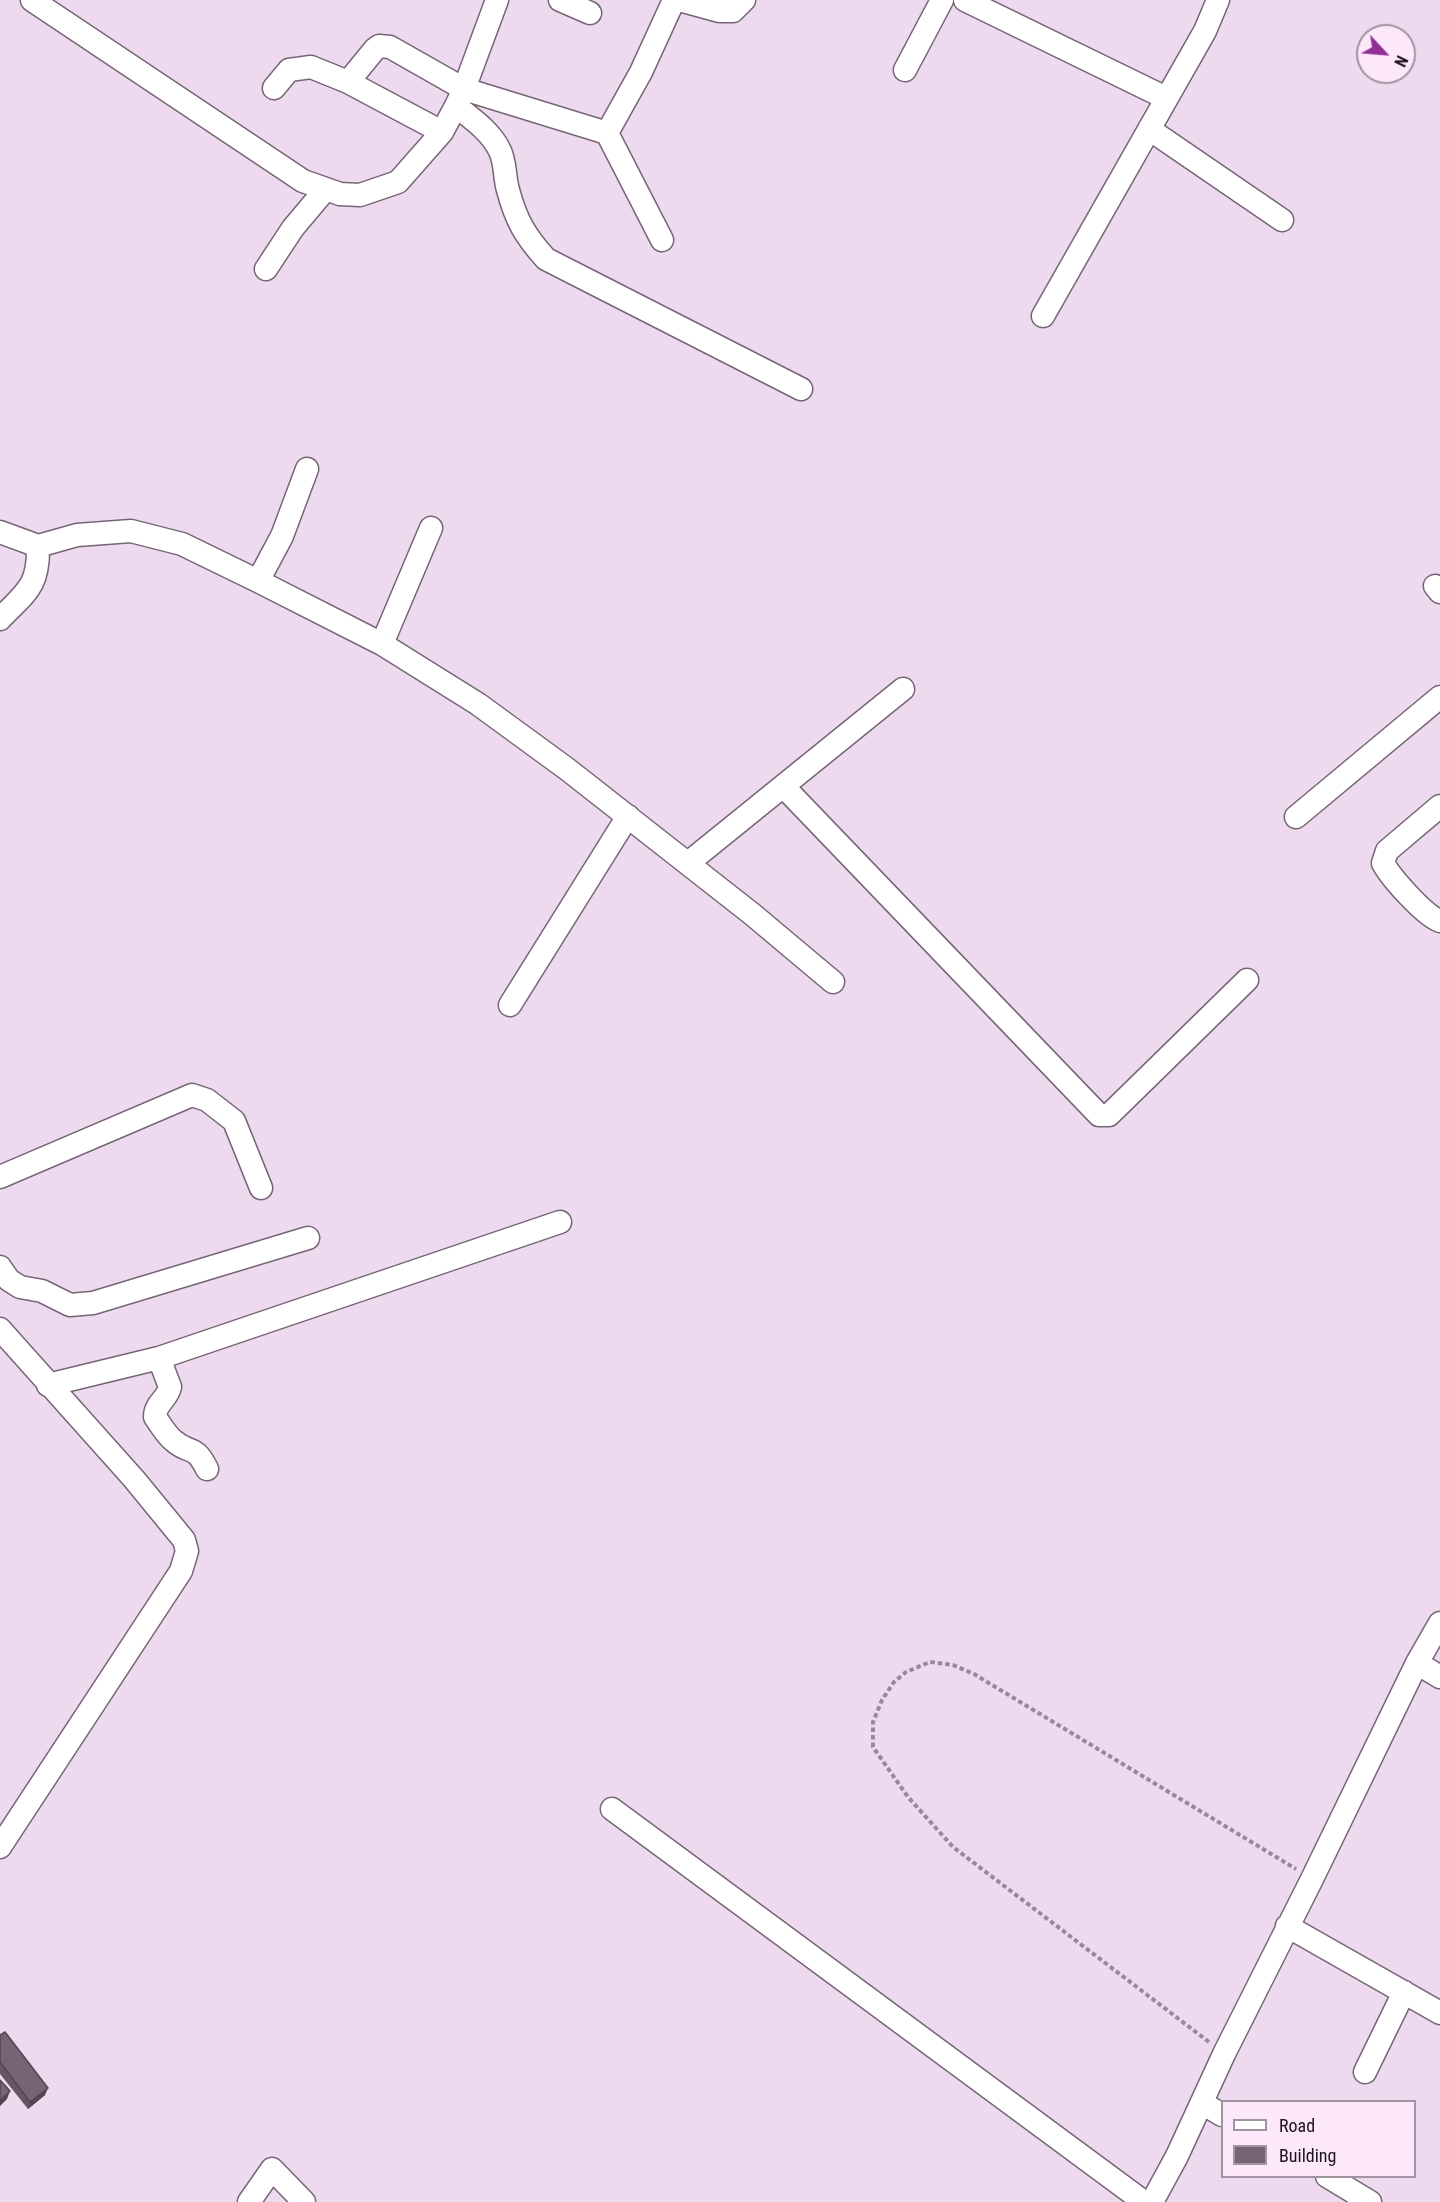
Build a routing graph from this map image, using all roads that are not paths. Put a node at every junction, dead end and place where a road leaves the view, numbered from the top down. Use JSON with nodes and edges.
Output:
{"nodes":[{"id":1,"x":32,"y":0,"type":"edge"},
{"id":2,"x":496,"y":0,"type":"edge"},
{"id":3,"x":560,"y":0,"type":"edge"},
{"id":4,"x":675,"y":0,"type":"edge"},
{"id":5,"x":679,"y":0,"type":"edge"},
{"id":6,"x":744,"y":0,"type":"edge"},
{"id":7,"x":942,"y":0,"type":"edge"},
{"id":8,"x":965,"y":0,"type":"edge"},
{"id":9,"x":1218,"y":0,"type":"edge"},
{"id":10,"x":590,"y":13,"type":"dead end"},
{"id":11,"x":905,"y":70,"type":"dead end"},
{"id":12,"x":348,"y":82,"type":"junction"},
{"id":13,"x":274,"y":88,"type":"dead end"},
{"id":14,"x":460,"y":97,"type":"junction"},
{"id":15,"x":1166,"y":98,"type":"junction"},
{"id":16,"x":1149,"y":129,"type":"junction"},
{"id":17,"x":442,"y":132,"type":"junction"},
{"id":18,"x":607,"y":133,"type":"junction"},
{"id":19,"x":325,"y":190,"type":"junction"},
{"id":20,"x":1282,"y":220,"type":"dead end"},
{"id":21,"x":662,"y":240,"type":"dead end"},
{"id":22,"x":266,"y":269,"type":"dead end"},
{"id":23,"x":1043,"y":316,"type":"dead end"},
{"id":24,"x":801,"y":389,"type":"dead end"},
{"id":25,"x":307,"y":469,"type":"dead end"},
{"id":26,"x":430,"y":528,"type":"dead end"},
{"id":27,"x":0,"y":532,"type":"edge"},
{"id":28,"x":38,"y":546,"type":"junction"},
{"id":29,"x":258,"y":580,"type":"junction"},
{"id":30,"x":0,"y":619,"type":"edge"},
{"id":31,"x":382,"y":644,"type":"junction"},
{"id":32,"x":903,"y":689,"type":"dead end"},
{"id":33,"x":1440,"y":697,"type":"edge"},
{"id":34,"x":783,"y":786,"type":"junction"},
{"id":35,"x":1440,"y":806,"type":"edge"},
{"id":36,"x":628,"y":816,"type":"junction"},
{"id":37,"x":1296,"y":817,"type":"dead end"},
{"id":38,"x":688,"y":863,"type":"junction"},
{"id":39,"x":1440,"y":921,"type":"edge"},
{"id":40,"x":1247,"y":980,"type":"dead end"},
{"id":41,"x":833,"y":982,"type":"dead end"},
{"id":42,"x":510,"y":1005,"type":"dead end"},
{"id":43,"x":0,"y":1177,"type":"edge"},
{"id":44,"x":261,"y":1188,"type":"dead end"},
{"id":45,"x":560,"y":1222,"type":"dead end"},
{"id":46,"x":308,"y":1238,"type":"dead end"},
{"id":47,"x":0,"y":1267,"type":"edge"},
{"id":48,"x":0,"y":1329,"type":"edge"},
{"id":49,"x":159,"y":1358,"type":"junction"},
{"id":50,"x":48,"y":1385,"type":"junction"},
{"id":51,"x":207,"y":1469,"type":"dead end"},
{"id":52,"x":1440,"y":1623,"type":"edge"},
{"id":53,"x":1417,"y":1663,"type":"junction"},
{"id":54,"x":1440,"y":1677,"type":"edge"},
{"id":55,"x":612,"y":1809,"type":"dead end"},
{"id":56,"x":0,"y":1847,"type":"edge"},
{"id":57,"x":1287,"y":1926,"type":"junction"},
{"id":58,"x":1404,"y":1992,"type":"junction"},
{"id":59,"x":1440,"y":2013,"type":"edge"},
{"id":60,"x":1365,"y":2072,"type":"dead end"},
{"id":61,"x":1202,"y":2103,"type":"junction"},
{"id":62,"x":1221,"y":2114,"type":"edge"},
{"id":63,"x":1330,"y":2178,"type":"edge"},
{"id":64,"x":249,"y":2202,"type":"edge"},
{"id":65,"x":304,"y":2202,"type":"edge"},
{"id":66,"x":1144,"y":2202,"type":"edge"},
{"id":67,"x":1152,"y":2202,"type":"edge"},
{"id":68,"x":1370,"y":2202,"type":"edge"}],
"edges":[{"from":1,"to":19,"type":"street"},
{"from":2,"to":14,"type":"street"},
{"from":3,"to":10,"type":"street"},
{"from":4,"to":18,"type":"street"},
{"from":5,"to":6,"type":"street"},
{"from":7,"to":11,"type":"street"},
{"from":8,"to":15,"type":"street"},
{"from":9,"to":15,"type":"street"},
{"from":12,"to":13,"type":"street"},
{"from":12,"to":14,"type":"street"},
{"from":12,"to":17,"type":"street"},
{"from":14,"to":17,"type":"street"},
{"from":14,"to":18,"type":"street"},
{"from":14,"to":24,"type":"street"},
{"from":15,"to":16,"type":"street"},
{"from":16,"to":20,"type":"street"},
{"from":16,"to":23,"type":"street"},
{"from":17,"to":19,"type":"street"},
{"from":18,"to":21,"type":"street"},
{"from":19,"to":22,"type":"street"},
{"from":25,"to":29,"type":"street"},
{"from":26,"to":31,"type":"street"},
{"from":27,"to":28,"type":"street"},
{"from":28,"to":29,"type":"street"},
{"from":28,"to":30,"type":"street"},
{"from":29,"to":31,"type":"street"},
{"from":31,"to":36,"type":"street"},
{"from":32,"to":34,"type":"street"},
{"from":33,"to":37,"type":"street"},
{"from":34,"to":38,"type":"street"},
{"from":34,"to":40,"type":"street"},
{"from":35,"to":39,"type":"street"},
{"from":36,"to":38,"type":"street"},
{"from":36,"to":42,"type":"street"},
{"from":38,"to":41,"type":"street"},
{"from":43,"to":44,"type":"street"},
{"from":45,"to":49,"type":"street"},
{"from":46,"to":47,"type":"street"},
{"from":48,"to":50,"type":"street"},
{"from":49,"to":50,"type":"street"},
{"from":49,"to":51,"type":"street"},
{"from":50,"to":56,"type":"street"},
{"from":52,"to":53,"type":"street"},
{"from":53,"to":54,"type":"street"},
{"from":53,"to":57,"type":"street"},
{"from":55,"to":66,"type":"street"},
{"from":57,"to":58,"type":"street"},
{"from":57,"to":61,"type":"street"},
{"from":58,"to":59,"type":"street"},
{"from":58,"to":60,"type":"street"},
{"from":61,"to":62,"type":"street"},
{"from":61,"to":67,"type":"street"},
{"from":63,"to":68,"type":"street"},
{"from":64,"to":65,"type":"street"}]}
